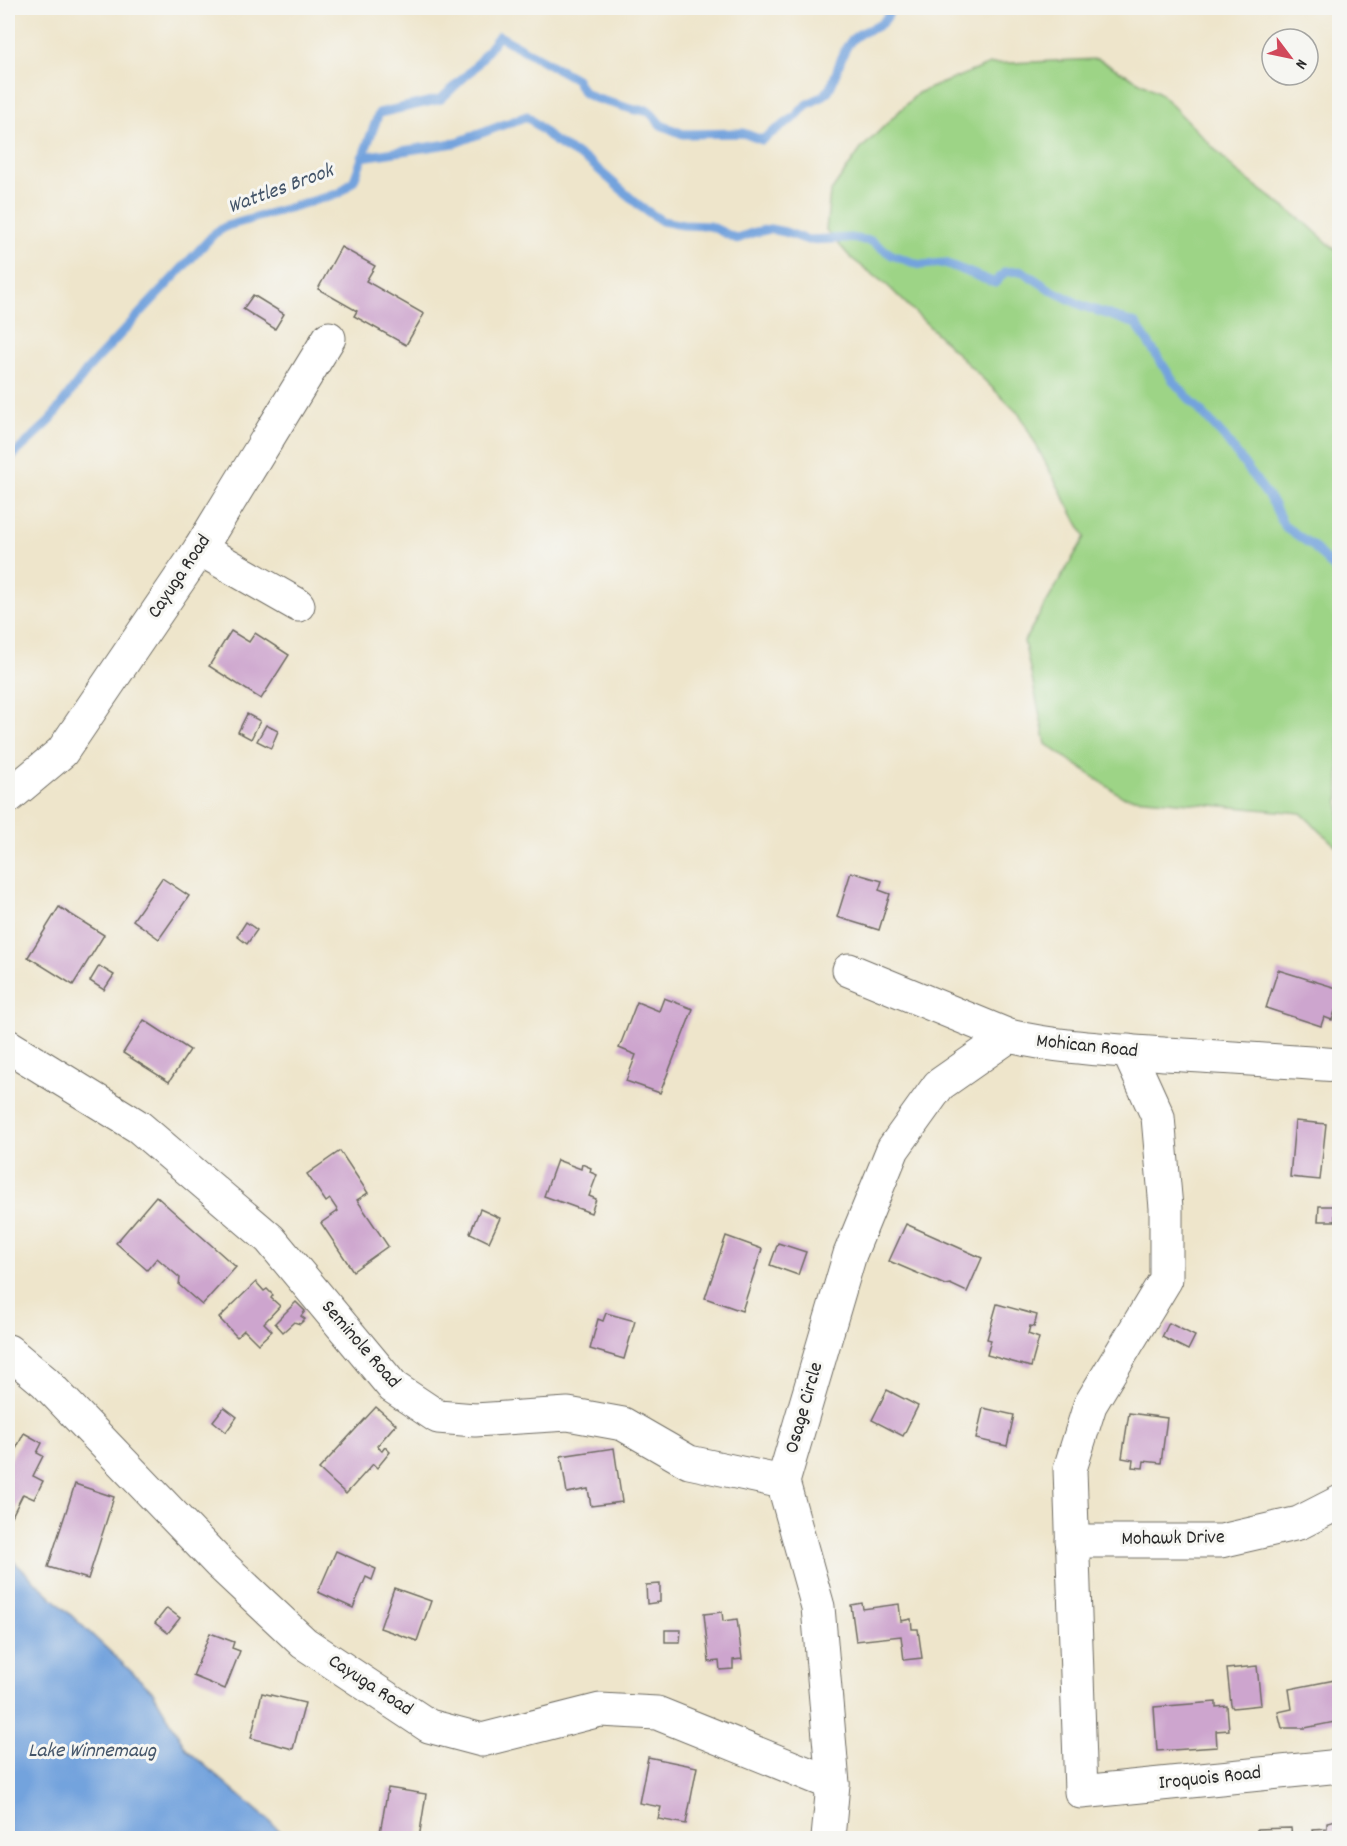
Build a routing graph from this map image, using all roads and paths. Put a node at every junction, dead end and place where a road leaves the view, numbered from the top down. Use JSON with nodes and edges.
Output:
{"nodes":[{"id":1,"x":329,"y":338,"type":"dead end"},
{"id":2,"x":200,"y":549,"type":"junction"},
{"id":3,"x":298,"y":605,"type":"dead end"},
{"id":4,"x":8,"y":797,"type":"edge"},
{"id":5,"x":849,"y":970,"type":"dead end"},
{"id":6,"x":1009,"y":1036,"type":"junction"},
{"id":7,"x":8,"y":1046,"type":"edge"},
{"id":8,"x":1128,"y":1052,"type":"junction"},
{"id":9,"x":1339,"y":1065,"type":"edge"},
{"id":10,"x":8,"y":1351,"type":"edge"},
{"id":11,"x":783,"y":1482,"type":"junction"},
{"id":12,"x":1340,"y":1502,"type":"edge"},
{"id":13,"x":1072,"y":1541,"type":"junction"},
{"id":14,"x":1340,"y":1766,"type":"edge"},
{"id":15,"x":833,"y":1784,"type":"junction"},
{"id":16,"x":828,"y":1839,"type":"edge"}],
"edges":[{"from":1,"to":2,"type":"street","name":"Cayuga Road"},
{"from":2,"to":3,"type":"street"},
{"from":2,"to":4,"type":"street","name":"Cayuga Road"},
{"from":5,"to":6,"type":"street","name":"Mohican Road"},
{"from":6,"to":8,"type":"street","name":"Mohican Road"},
{"from":6,"to":11,"type":"street","name":"Osage Circle"},
{"from":7,"to":11,"type":"street","name":"Seminole Road"},
{"from":8,"to":9,"type":"street","name":"Mohican Road"},
{"from":8,"to":13,"type":"street"},
{"from":10,"to":15,"type":"street","name":"Cayuga Road"},
{"from":11,"to":15,"type":"street"},
{"from":12,"to":13,"type":"street","name":"Mohawk Drive"},
{"from":13,"to":14,"type":"street","name":"Iroquois Road"},
{"from":15,"to":16,"type":"street"}]}
